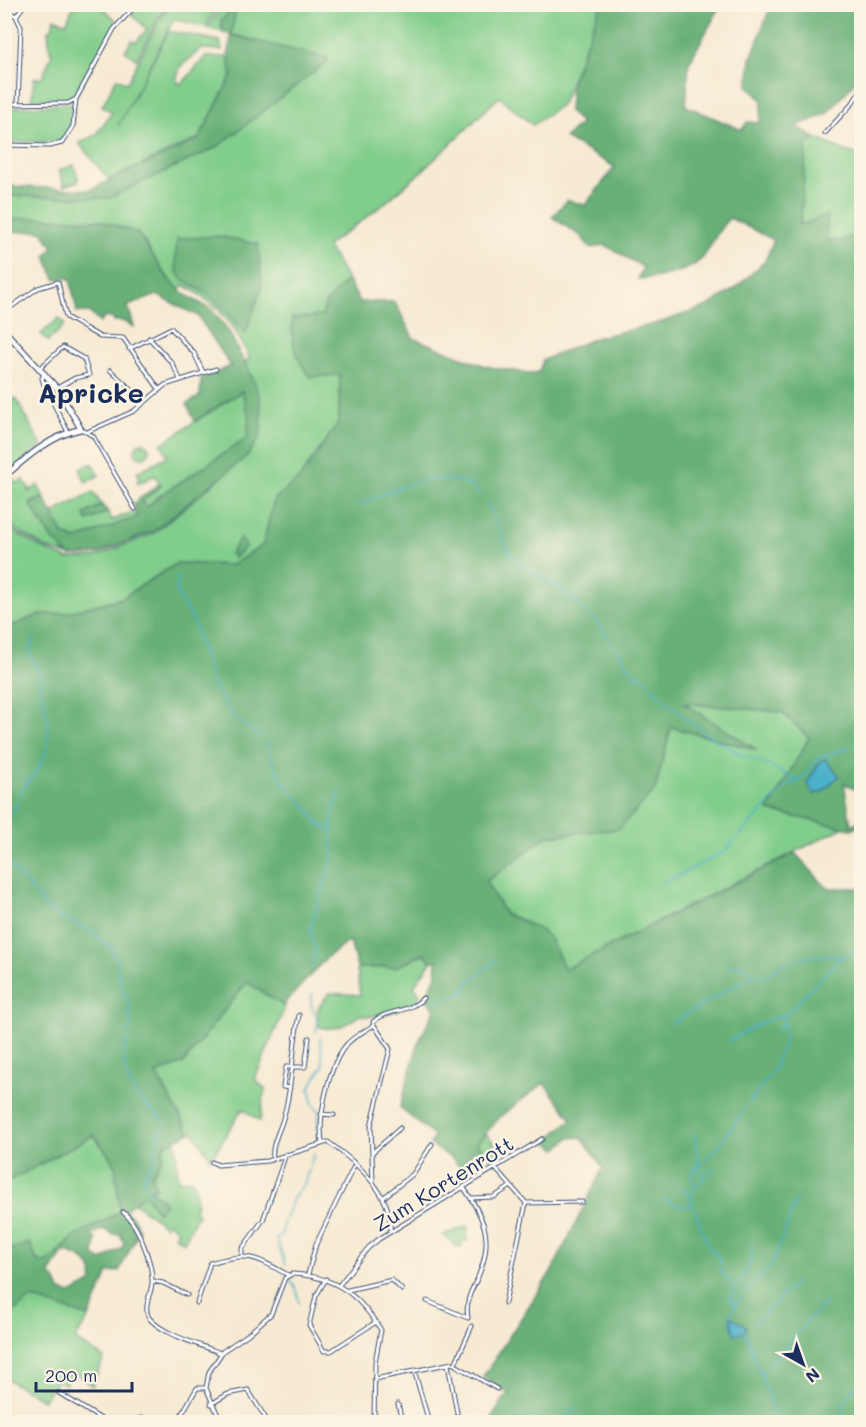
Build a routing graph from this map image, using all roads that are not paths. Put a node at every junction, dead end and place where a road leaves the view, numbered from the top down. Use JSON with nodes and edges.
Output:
{"nodes":[{"id":1,"x":24,"y":4,"type":"edge"},
{"id":2,"x":137,"y":4,"type":"edge"},
{"id":3,"x":4,"y":9,"type":"edge"},
{"id":4,"x":16,"y":16,"type":"junction"},
{"id":5,"x":861,"y":88,"type":"edge"},
{"id":6,"x":76,"y":99,"type":"junction"},
{"id":7,"x":8,"y":104,"type":"dead end"},
{"id":8,"x":18,"y":104,"type":"junction"},
{"id":9,"x":825,"y":133,"type":"dead end"},
{"id":10,"x":861,"y":133,"type":"edge"},
{"id":11,"x":4,"y":145,"type":"edge"},
{"id":12,"x":861,"y":150,"type":"edge"},
{"id":13,"x":4,"y":312,"type":"edge"},
{"id":14,"x":4,"y":330,"type":"edge"},
{"id":15,"x":149,"y":338,"type":"junction"},
{"id":16,"x":128,"y":349,"type":"junction"},
{"id":17,"x":40,"y":368,"type":"junction"},
{"id":18,"x":216,"y":369,"type":"dead end"},
{"id":19,"x":110,"y":370,"type":"dead end"},
{"id":20,"x":203,"y":372,"type":"junction"},
{"id":21,"x":45,"y":374,"type":"junction"},
{"id":22,"x":180,"y":379,"type":"junction"},
{"id":23,"x":57,"y":388,"type":"junction"},
{"id":24,"x":159,"y":389,"type":"junction"},
{"id":25,"x":144,"y":401,"type":"junction"},
{"id":26,"x":81,"y":429,"type":"junction"},
{"id":27,"x":89,"y":431,"type":"junction"},
{"id":28,"x":68,"y":432,"type":"junction"},
{"id":29,"x":4,"y":477,"type":"edge"},
{"id":30,"x":135,"y":509,"type":"dead end"},
{"id":31,"x":423,"y":998,"type":"dead end"},
{"id":32,"x":298,"y":1015,"type":"dead end"},
{"id":33,"x":374,"y":1025,"type":"junction"},
{"id":34,"x":309,"y":1038,"type":"dead end"},
{"id":35,"x":291,"y":1067,"type":"junction"},
{"id":36,"x":321,"y":1114,"type":"junction"},
{"id":37,"x":334,"y":1115,"type":"dead end"},
{"id":38,"x":400,"y":1128,"type":"dead end"},
{"id":39,"x":542,"y":1139,"type":"dead end"},
{"id":40,"x":322,"y":1142,"type":"junction"},
{"id":41,"x":432,"y":1144,"type":"dead end"},
{"id":42,"x":373,"y":1152,"type":"junction"},
{"id":43,"x":286,"y":1154,"type":"junction"},
{"id":44,"x":273,"y":1158,"type":"junction"},
{"id":45,"x":212,"y":1162,"type":"dead end"},
{"id":46,"x":354,"y":1165,"type":"junction"},
{"id":47,"x":495,"y":1168,"type":"junction"},
{"id":48,"x":373,"y":1183,"type":"junction"},
{"id":49,"x":511,"y":1186,"type":"junction"},
{"id":50,"x":464,"y":1188,"type":"junction"},
{"id":51,"x":383,"y":1198,"type":"junction"},
{"id":52,"x":471,"y":1198,"type":"junction"},
{"id":53,"x":582,"y":1202,"type":"dead end"},
{"id":54,"x":526,"y":1203,"type":"junction"},
{"id":55,"x":123,"y":1212,"type":"dead end"},
{"id":56,"x":390,"y":1231,"type":"junction"},
{"id":57,"x":242,"y":1255,"type":"junction"},
{"id":58,"x":308,"y":1274,"type":"junction"},
{"id":59,"x":288,"y":1275,"type":"junction"},
{"id":60,"x":326,"y":1279,"type":"junction"},
{"id":61,"x":152,"y":1281,"type":"junction"},
{"id":62,"x":339,"y":1284,"type":"junction"},
{"id":63,"x":348,"y":1290,"type":"junction"},
{"id":64,"x":402,"y":1290,"type":"dead end"},
{"id":65,"x":187,"y":1295,"type":"dead end"},
{"id":66,"x":428,"y":1301,"type":"dead end"},
{"id":67,"x":197,"y":1303,"type":"dead end"},
{"id":68,"x":505,"y":1303,"type":"dead end"},
{"id":69,"x":376,"y":1322,"type":"junction"},
{"id":70,"x":472,"y":1326,"type":"dead end"},
{"id":71,"x":221,"y":1353,"type":"junction"},
{"id":72,"x":448,"y":1364,"type":"junction"},
{"id":73,"x":455,"y":1364,"type":"junction"},
{"id":74,"x":414,"y":1369,"type":"junction"},
{"id":75,"x":375,"y":1379,"type":"junction"},
{"id":76,"x":206,"y":1388,"type":"junction"},
{"id":77,"x":497,"y":1389,"type":"dead end"},
{"id":78,"x":59,"y":1393,"type":"dead end"},
{"id":79,"x":211,"y":1404,"type":"junction"},
{"id":80,"x":398,"y":1404,"type":"dead end"},
{"id":81,"x":457,"y":1413,"type":"dead end"},
{"id":82,"x":106,"y":1422,"type":"edge"},
{"id":83,"x":134,"y":1422,"type":"edge"},
{"id":84,"x":160,"y":1422,"type":"edge"},
{"id":85,"x":177,"y":1422,"type":"edge"},
{"id":86,"x":220,"y":1422,"type":"edge"},
{"id":87,"x":268,"y":1422,"type":"edge"},
{"id":88,"x":374,"y":1422,"type":"edge"},
{"id":89,"x":402,"y":1422,"type":"edge"},
{"id":90,"x":429,"y":1422,"type":"edge"}],
"edges":[{"from":1,"to":4,"type":"street"},
{"from":2,"to":6,"type":"street"},
{"from":3,"to":4,"type":"street"},
{"from":4,"to":8,"type":"street"},
{"from":5,"to":9,"type":"street"},
{"from":6,"to":8,"type":"street"},
{"from":6,"to":11,"type":"street"},
{"from":7,"to":8,"type":"street"},
{"from":10,"to":12,"type":"street"},
{"from":13,"to":16,"type":"street"},
{"from":14,"to":17,"type":"street"},
{"from":15,"to":16,"type":"street"},
{"from":15,"to":20,"type":"street"},
{"from":15,"to":22,"type":"street"},
{"from":16,"to":24,"type":"street"},
{"from":17,"to":21,"type":"street"},
{"from":17,"to":23,"type":"street"},
{"from":18,"to":20,"type":"street"},
{"from":19,"to":25,"type":"street"},
{"from":20,"to":22,"type":"street"},
{"from":21,"to":23,"type":"street"},
{"from":21,"to":28,"type":"street"},
{"from":22,"to":24,"type":"street"},
{"from":23,"to":26,"type":"street"},
{"from":24,"to":25,"type":"street"},
{"from":25,"to":27,"type":"street"},
{"from":26,"to":27,"type":"street"},
{"from":26,"to":28,"type":"street"},
{"from":27,"to":30,"type":"street"},
{"from":28,"to":29,"type":"street"},
{"from":31,"to":33,"type":"street"},
{"from":32,"to":35,"type":"street"},
{"from":33,"to":36,"type":"street"},
{"from":33,"to":42,"type":"street"},
{"from":34,"to":35,"type":"street"},
{"from":35,"to":44,"type":"street"},
{"from":36,"to":37,"type":"street"},
{"from":36,"to":40,"type":"street"},
{"from":38,"to":42,"type":"street"},
{"from":39,"to":47,"type":"street","name":"Zum Kortenrott"},
{"from":40,"to":43,"type":"street"},
{"from":40,"to":46,"type":"street"},
{"from":41,"to":51,"type":"street"},
{"from":42,"to":48,"type":"street"},
{"from":43,"to":44,"type":"street"},
{"from":43,"to":57,"type":"street"},
{"from":44,"to":45,"type":"street"},
{"from":46,"to":48,"type":"street"},
{"from":46,"to":58,"type":"street"},
{"from":47,"to":49,"type":"street"},
{"from":47,"to":50,"type":"street","name":"Zum Kortenrott"},
{"from":48,"to":51,"type":"street"},
{"from":49,"to":52,"type":"street"},
{"from":49,"to":54,"type":"street"},
{"from":50,"to":52,"type":"street"},
{"from":50,"to":56,"type":"street","name":"Zum Kortenrott"},
{"from":51,"to":56,"type":"street"},
{"from":52,"to":66,"type":"street"},
{"from":53,"to":54,"type":"street"},
{"from":54,"to":68,"type":"street"},
{"from":55,"to":61,"type":"street"},
{"from":56,"to":62,"type":"street","name":"Zum Kortenrott"},
{"from":57,"to":59,"type":"street"},
{"from":57,"to":67,"type":"street"},
{"from":58,"to":59,"type":"street"},
{"from":58,"to":60,"type":"street"},
{"from":59,"to":71,"type":"street"},
{"from":60,"to":62,"type":"street"},
{"from":60,"to":69,"type":"street"},
{"from":61,"to":65,"type":"street"},
{"from":61,"to":71,"type":"street"},
{"from":62,"to":63,"type":"street"},
{"from":63,"to":64,"type":"street"},
{"from":63,"to":69,"type":"street"},
{"from":69,"to":75,"type":"street"},
{"from":70,"to":73,"type":"street"},
{"from":71,"to":76,"type":"street"},
{"from":72,"to":73,"type":"street"},
{"from":72,"to":74,"type":"street"},
{"from":72,"to":81,"type":"street"},
{"from":73,"to":77,"type":"street"},
{"from":74,"to":75,"type":"street"},
{"from":74,"to":90,"type":"street"},
{"from":75,"to":88,"type":"street"},
{"from":76,"to":79,"type":"street"},
{"from":76,"to":85,"type":"street"},
{"from":78,"to":82,"type":"street"},
{"from":79,"to":86,"type":"street"},
{"from":79,"to":87,"type":"street"},
{"from":80,"to":89,"type":"street"},
{"from":83,"to":84,"type":"street"}]}
